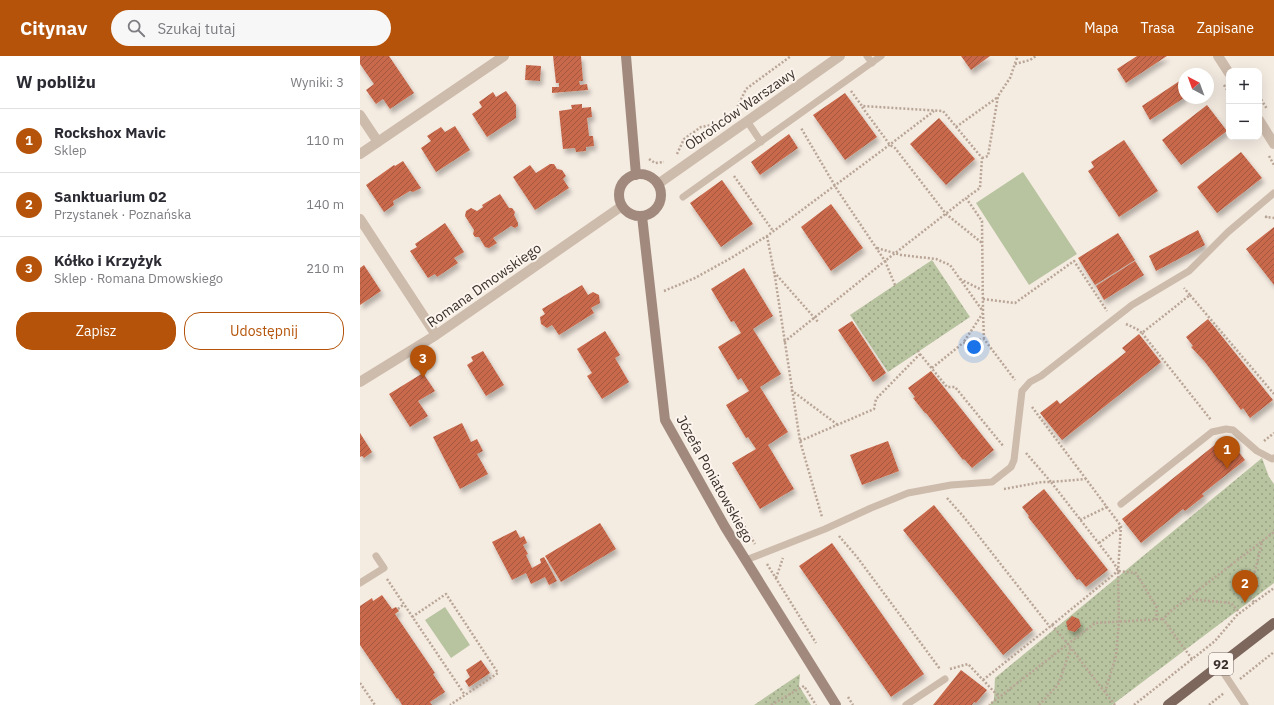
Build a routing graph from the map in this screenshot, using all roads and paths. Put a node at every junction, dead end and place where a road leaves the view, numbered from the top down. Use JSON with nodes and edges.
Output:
{"nodes":[{"id":1,"x":504,"y":56,"type":"edge"},
{"id":2,"x":626,"y":56,"type":"edge"},
{"id":3,"x":791,"y":56,"type":"edge"},
{"id":4,"x":840,"y":56,"type":"edge"},
{"id":5,"x":867,"y":56,"type":"edge"},
{"id":6,"x":881,"y":56,"type":"edge"},
{"id":7,"x":1016,"y":56,"type":"edge"},
{"id":8,"x":1036,"y":56,"type":"edge"},
{"id":9,"x":1218,"y":56,"type":"edge"},
{"id":10,"x":872,"y":63,"type":"junction"},
{"id":11,"x":1015,"y":64,"type":"junction"},
{"id":12,"x":1226,"y":68,"type":"edge"},
{"id":13,"x":844,"y":82,"type":"junction"},
{"id":14,"x":998,"y":96,"type":"junction"},
{"id":15,"x":862,"y":106,"type":"junction"},
{"id":16,"x":934,"y":111,"type":"junction"},
{"id":17,"x":734,"y":114,"type":"dead end"},
{"id":18,"x":360,"y":115,"type":"edge"},
{"id":19,"x":747,"y":121,"type":"junction"},
{"id":20,"x":722,"y":123,"type":"dead end"},
{"id":21,"x":1262,"y":125,"type":"edge"},
{"id":22,"x":801,"y":127,"type":"dead end"},
{"id":23,"x":956,"y":127,"type":"junction"},
{"id":24,"x":378,"y":142,"type":"junction"},
{"id":25,"x":761,"y":142,"type":"junction"},
{"id":26,"x":1274,"y":144,"type":"edge"},
{"id":27,"x":890,"y":145,"type":"junction"},
{"id":28,"x":360,"y":154,"type":"edge"},
{"id":29,"x":647,"y":157,"type":"dead end"},
{"id":30,"x":671,"y":158,"type":"dead end"},
{"id":31,"x":982,"y":158,"type":"junction"},
{"id":32,"x":665,"y":162,"type":"dead end"},
{"id":33,"x":727,"y":166,"type":"junction"},
{"id":34,"x":636,"y":175,"type":"junction"},
{"id":35,"x":658,"y":184,"type":"junction"},
{"id":36,"x":835,"y":185,"type":"junction"},
{"id":37,"x":1274,"y":193,"type":"edge"},
{"id":38,"x":683,"y":197,"type":"dead end"},
{"id":39,"x":966,"y":198,"type":"junction"},
{"id":40,"x":622,"y":206,"type":"junction"},
{"id":41,"x":946,"y":214,"type":"junction"},
{"id":42,"x":642,"y":216,"type":"junction"},
{"id":43,"x":360,"y":219,"type":"edge"},
{"id":44,"x":773,"y":231,"type":"junction"},
{"id":45,"x":767,"y":236,"type":"junction"},
{"id":46,"x":982,"y":243,"type":"junction"},
{"id":47,"x":876,"y":248,"type":"junction"},
{"id":48,"x":896,"y":252,"type":"junction"},
{"id":49,"x":885,"y":261,"type":"junction"},
{"id":50,"x":774,"y":272,"type":"junction"},
{"id":51,"x":1176,"y":278,"type":"junction"},
{"id":52,"x":960,"y":279,"type":"junction"},
{"id":53,"x":895,"y":285,"type":"dead end"},
{"id":54,"x":983,"y":290,"type":"junction"},
{"id":55,"x":661,"y":292,"type":"dead end"},
{"id":56,"x":1190,"y":295,"type":"junction"},
{"id":57,"x":982,"y":299,"type":"junction"},
{"id":58,"x":983,"y":312,"type":"junction"},
{"id":59,"x":814,"y":318,"type":"junction"},
{"id":60,"x":1112,"y":320,"type":"junction"},
{"id":61,"x":819,"y":323,"type":"dead end"},
{"id":62,"x":1121,"y":325,"type":"dead end"},
{"id":63,"x":1142,"y":333,"type":"junction"},
{"id":64,"x":436,"y":336,"type":"junction"},
{"id":65,"x":984,"y":339,"type":"junction"},
{"id":66,"x":784,"y":342,"type":"junction"},
{"id":67,"x":963,"y":343,"type":"junction"},
{"id":68,"x":918,"y":351,"type":"dead end"},
{"id":69,"x":920,"y":354,"type":"junction"},
{"id":70,"x":932,"y":368,"type":"junction"},
{"id":71,"x":360,"y":382,"type":"edge"},
{"id":72,"x":791,"y":390,"type":"junction"},
{"id":73,"x":1022,"y":391,"type":"junction"},
{"id":74,"x":1274,"y":394,"type":"edge"},
{"id":75,"x":838,"y":425,"type":"junction"},
{"id":76,"x":1219,"y":430,"type":"junction"},
{"id":77,"x":800,"y":442,"type":"junction"},
{"id":78,"x":1016,"y":447,"type":"junction"},
{"id":79,"x":702,"y":455,"type":"dead end"},
{"id":80,"x":1014,"y":460,"type":"junction"},
{"id":81,"x":1273,"y":460,"type":"edge"},
{"id":82,"x":1086,"y":479,"type":"junction"},
{"id":83,"x":1050,"y":482,"type":"junction"},
{"id":84,"x":937,"y":488,"type":"junction"},
{"id":85,"x":1004,"y":489,"type":"dead end"},
{"id":86,"x":1121,"y":504,"type":"dead end"},
{"id":87,"x":1107,"y":507,"type":"junction"},
{"id":88,"x":1123,"y":516,"type":"dead end"},
{"id":89,"x":1080,"y":520,"type":"junction"},
{"id":90,"x":1117,"y":521,"type":"junction"},
{"id":91,"x":1121,"y":526,"type":"junction"},
{"id":92,"x":825,"y":529,"type":"junction"},
{"id":93,"x":1274,"y":532,"type":"edge"},
{"id":94,"x":1262,"y":542,"type":"junction"},
{"id":95,"x":1099,"y":543,"type":"junction"},
{"id":96,"x":761,"y":555,"type":"junction"},
{"id":97,"x":784,"y":555,"type":"dead end"},
{"id":98,"x":376,"y":556,"type":"dead end"},
{"id":99,"x":746,"y":560,"type":"junction"},
{"id":100,"x":381,"y":570,"type":"junction"},
{"id":101,"x":1118,"y":571,"type":"junction"},
{"id":102,"x":776,"y":578,"type":"junction"},
{"id":103,"x":360,"y":584,"type":"edge"},
{"id":104,"x":1274,"y":588,"type":"edge"},
{"id":105,"x":1187,"y":599,"type":"junction"},
{"id":106,"x":1254,"y":602,"type":"junction"},
{"id":107,"x":404,"y":604,"type":"junction"},
{"id":108,"x":398,"y":609,"type":"dead end"},
{"id":109,"x":1240,"y":613,"type":"junction"},
{"id":110,"x":412,"y":617,"type":"junction"},
{"id":111,"x":1164,"y":619,"type":"junction"},
{"id":112,"x":1156,"y":620,"type":"junction"},
{"id":113,"x":1119,"y":621,"type":"junction"},
{"id":114,"x":1274,"y":623,"type":"edge"},
{"id":115,"x":1051,"y":626,"type":"junction"},
{"id":116,"x":1068,"y":644,"type":"junction"},
{"id":117,"x":1071,"y":648,"type":"junction"},
{"id":118,"x":819,"y":649,"type":"dead end"},
{"id":119,"x":1192,"y":659,"type":"junction"},
{"id":120,"x":1219,"y":666,"type":"junction"},
{"id":121,"x":942,"y":670,"type":"dead end"},
{"id":122,"x":946,"y":670,"type":"dead end"},
{"id":123,"x":945,"y":678,"type":"dead end"},
{"id":124,"x":983,"y":680,"type":"junction"},
{"id":125,"x":360,"y":683,"type":"edge"},
{"id":126,"x":1105,"y":692,"type":"junction"},
{"id":127,"x":846,"y":693,"type":"dead end"},
{"id":128,"x":465,"y":695,"type":"junction"},
{"id":129,"x":999,"y":697,"type":"junction"},
{"id":130,"x":375,"y":705,"type":"edge"},
{"id":131,"x":450,"y":705,"type":"edge"},
{"id":132,"x":771,"y":705,"type":"edge"},
{"id":133,"x":816,"y":705,"type":"edge"},
{"id":134,"x":836,"y":705,"type":"edge"},
{"id":135,"x":854,"y":705,"type":"edge"},
{"id":136,"x":906,"y":705,"type":"edge"},
{"id":137,"x":989,"y":705,"type":"edge"},
{"id":138,"x":1039,"y":705,"type":"edge"},
{"id":139,"x":1116,"y":705,"type":"edge"},
{"id":140,"x":1134,"y":705,"type":"edge"},
{"id":141,"x":1168,"y":705,"type":"edge"},
{"id":142,"x":1245,"y":705,"type":"edge"}],
"edges":[{"from":1,"to":24,"type":"street"},
{"from":2,"to":34,"type":"street"},
{"from":3,"to":17,"type":"path"},
{"from":4,"to":19,"type":"street","name":"Obrońców Warszawy"},
{"from":5,"to":10,"type":"lane"},
{"from":6,"to":10,"type":"lane"},
{"from":7,"to":11,"type":"path"},
{"from":8,"to":11,"type":"path"},
{"from":9,"to":12,"type":"street"},
{"from":10,"to":13,"type":"lane"},
{"from":11,"to":14,"type":"path"},
{"from":13,"to":15,"type":"path"},
{"from":13,"to":25,"type":"lane"},
{"from":14,"to":23,"type":"path"},
{"from":14,"to":31,"type":"path"},
{"from":15,"to":16,"type":"path"},
{"from":15,"to":27,"type":"path"},
{"from":16,"to":23,"type":"path"},
{"from":16,"to":27,"type":"path"},
{"from":18,"to":24,"type":"street"},
{"from":19,"to":25,"type":"lane"},
{"from":19,"to":35,"type":"street","name":"Obrońców Warszawy"},
{"from":20,"to":30,"type":"path"},
{"from":21,"to":26,"type":"street"},
{"from":22,"to":36,"type":"path"},
{"from":23,"to":31,"type":"path"},
{"from":24,"to":28,"type":"street"},
{"from":25,"to":33,"type":"lane"},
{"from":27,"to":36,"type":"path"},
{"from":27,"to":41,"type":"path"},
{"from":29,"to":32,"type":"path"},
{"from":31,"to":39,"type":"path"},
{"from":33,"to":38,"type":"lane"},
{"from":33,"to":44,"type":"path"},
{"from":34,"to":35,"type":"street"},
{"from":34,"to":40,"type":"street"},
{"from":35,"to":42,"type":"street"},
{"from":36,"to":44,"type":"path"},
{"from":36,"to":47,"type":"path"},
{"from":37,"to":51,"type":"lane"},
{"from":39,"to":41,"type":"path"},
{"from":39,"to":46,"type":"path"},
{"from":40,"to":42,"type":"street"},
{"from":40,"to":64,"type":"street","name":"Romana Dmowskiego"},
{"from":41,"to":46,"type":"path"},
{"from":41,"to":48,"type":"path"},
{"from":42,"to":99,"type":"street","name":"Józefa Poniatowskiego"},
{"from":43,"to":64,"type":"street"},
{"from":44,"to":45,"type":"path"},
{"from":45,"to":50,"type":"path"},
{"from":45,"to":55,"type":"path"},
{"from":46,"to":54,"type":"path"},
{"from":47,"to":48,"type":"path"},
{"from":47,"to":49,"type":"path"},
{"from":48,"to":49,"type":"path"},
{"from":48,"to":52,"type":"path"},
{"from":49,"to":53,"type":"path"},
{"from":49,"to":59,"type":"path"},
{"from":50,"to":59,"type":"path"},
{"from":50,"to":66,"type":"path"},
{"from":51,"to":56,"type":"path"},
{"from":51,"to":60,"type":"lane"},
{"from":52,"to":54,"type":"path"},
{"from":52,"to":58,"type":"path"},
{"from":54,"to":57,"type":"path"},
{"from":56,"to":63,"type":"path"},
{"from":56,"to":74,"type":"path"},
{"from":57,"to":58,"type":"path"},
{"from":57,"to":60,"type":"path"},
{"from":58,"to":65,"type":"path"},
{"from":58,"to":67,"type":"path"},
{"from":59,"to":61,"type":"path"},
{"from":59,"to":66,"type":"path"},
{"from":60,"to":73,"type":"lane"},
{"from":62,"to":63,"type":"path"},
{"from":63,"to":76,"type":"path"},
{"from":64,"to":71,"type":"street","name":"Romana Dmowskiego"},
{"from":65,"to":67,"type":"path"},
{"from":65,"to":73,"type":"path"},
{"from":66,"to":72,"type":"path"},
{"from":67,"to":70,"type":"path"},
{"from":68,"to":69,"type":"path"},
{"from":69,"to":70,"type":"path"},
{"from":69,"to":75,"type":"path"},
{"from":70,"to":80,"type":"path"},
{"from":72,"to":75,"type":"path"},
{"from":72,"to":77,"type":"path"},
{"from":73,"to":78,"type":"lane"},
{"from":73,"to":82,"type":"path"},
{"from":75,"to":77,"type":"path"},
{"from":76,"to":81,"type":"lane"},
{"from":76,"to":86,"type":"lane"},
{"from":77,"to":92,"type":"path"},
{"from":78,"to":80,"type":"lane"},
{"from":78,"to":83,"type":"path"},
{"from":79,"to":96,"type":"path"},
{"from":80,"to":84,"type":"lane"},
{"from":82,"to":83,"type":"path"},
{"from":82,"to":87,"type":"path"},
{"from":83,"to":85,"type":"path"},
{"from":83,"to":89,"type":"path"},
{"from":84,"to":92,"type":"lane"},
{"from":84,"to":115,"type":"path"},
{"from":87,"to":89,"type":"path"},
{"from":87,"to":90,"type":"path"},
{"from":88,"to":90,"type":"path"},
{"from":89,"to":95,"type":"path"},
{"from":90,"to":91,"type":"path"},
{"from":91,"to":95,"type":"path"},
{"from":91,"to":101,"type":"path"},
{"from":92,"to":96,"type":"lane"},
{"from":92,"to":121,"type":"path"},
{"from":93,"to":94,"type":"path"},
{"from":94,"to":105,"type":"path"},
{"from":94,"to":106,"type":"path"},
{"from":95,"to":101,"type":"path"},
{"from":96,"to":99,"type":"lane"},
{"from":96,"to":102,"type":"path"},
{"from":97,"to":102,"type":"path"},
{"from":98,"to":100,"type":"lane"},
{"from":99,"to":134,"type":"street","name":"Józefa Poniatowskiego"},
{"from":100,"to":103,"type":"lane"},
{"from":100,"to":107,"type":"path"},
{"from":101,"to":112,"type":"path"},
{"from":101,"to":113,"type":"path"},
{"from":101,"to":115,"type":"path"},
{"from":102,"to":118,"type":"path"},
{"from":104,"to":106,"type":"path"},
{"from":105,"to":109,"type":"path"},
{"from":105,"to":111,"type":"path"},
{"from":106,"to":109,"type":"path"},
{"from":107,"to":108,"type":"path"},
{"from":107,"to":110,"type":"path"},
{"from":109,"to":119,"type":"path"},
{"from":110,"to":128,"type":"path"},
{"from":110,"to":128,"type":"path"},
{"from":111,"to":112,"type":"path"},
{"from":111,"to":119,"type":"path"},
{"from":112,"to":113,"type":"path"},
{"from":113,"to":116,"type":"path"},
{"from":113,"to":126,"type":"path"},
{"from":114,"to":120,"type":"main road","number":"92"},
{"from":115,"to":116,"type":"path"},
{"from":115,"to":124,"type":"path"},
{"from":116,"to":117,"type":"path"},
{"from":116,"to":129,"type":"path"},
{"from":117,"to":126,"type":"path"},
{"from":117,"to":138,"type":"path"},
{"from":119,"to":140,"type":"path"},
{"from":120,"to":141,"type":"main road","number":"92"},
{"from":120,"to":142,"type":"lane"},
{"from":122,"to":124,"type":"path"},
{"from":123,"to":136,"type":"lane"},
{"from":124,"to":129,"type":"path"},
{"from":125,"to":130,"type":"path"},
{"from":126,"to":139,"type":"path"},
{"from":127,"to":135,"type":"path"},
{"from":128,"to":131,"type":"path"},
{"from":129,"to":137,"type":"path"},
{"from":132,"to":133,"type":"path"}]}
